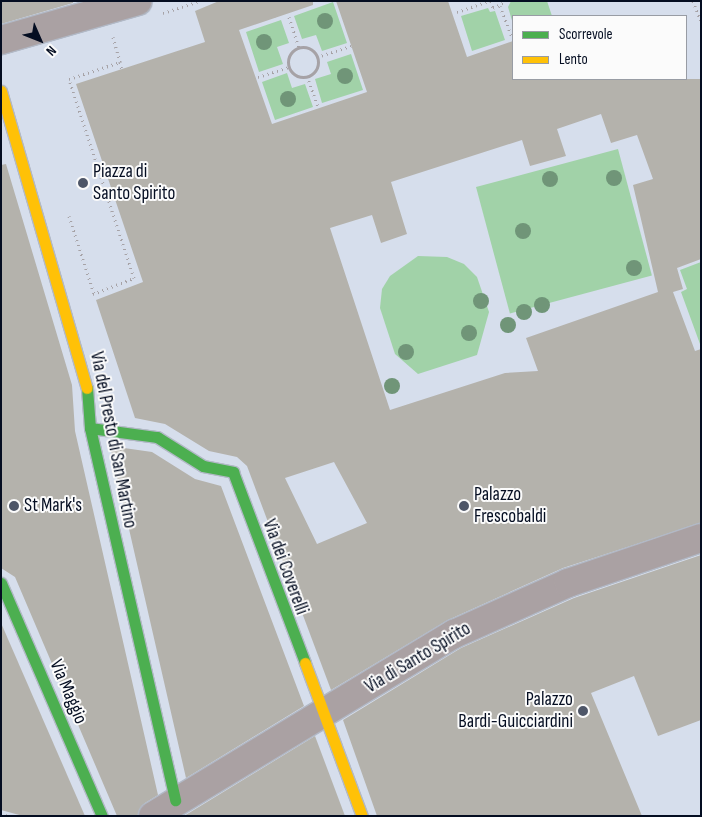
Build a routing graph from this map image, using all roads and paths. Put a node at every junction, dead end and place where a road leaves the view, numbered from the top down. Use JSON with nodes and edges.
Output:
{"nodes":[{"id":1,"x":200,"y":1,"type":"edge"},
{"id":2,"x":490,"y":1,"type":"edge"},
{"id":3,"x":506,"y":1,"type":"edge"},
{"id":4,"x":693,"y":1,"type":"edge"},
{"id":5,"x":500,"y":6,"type":"junction"},
{"id":6,"x":146,"y":8,"type":"edge"},
{"id":7,"x":457,"y":12,"type":"dead end"},
{"id":8,"x":289,"y":17,"type":"dead end"},
{"id":9,"x":701,"y":22,"type":"edge"},
{"id":10,"x":113,"y":38,"type":"dead end"},
{"id":11,"x":512,"y":38,"type":"dead end"},
{"id":12,"x":1,"y":40,"type":"edge"},
{"id":13,"x":351,"y":46,"type":"dead end"},
{"id":14,"x":299,"y":47,"type":"junction"},
{"id":15,"x":317,"y":57,"type":"junction"},
{"id":16,"x":120,"y":62,"type":"junction"},
{"id":17,"x":289,"y":67,"type":"junction"},
{"id":18,"x":122,"y":70,"type":"dead end"},
{"id":19,"x":308,"y":76,"type":"junction"},
{"id":20,"x":258,"y":77,"type":"dead end"},
{"id":21,"x":1,"y":91,"type":"edge"},
{"id":22,"x":318,"y":107,"type":"dead end"},
{"id":23,"x":67,"y":210,"type":"dead end"},
{"id":24,"x":94,"y":294,"type":"junction"},
{"id":25,"x":64,"y":305,"type":"junction"},
{"id":26,"x":90,"y":428,"type":"junction"},
{"id":27,"x":701,"y":538,"type":"edge"},
{"id":28,"x":1,"y":583,"type":"edge"},
{"id":29,"x":322,"y":716,"type":"junction"},
{"id":30,"x":175,"y":800,"type":"junction"},
{"id":31,"x":1,"y":814,"type":"edge"},
{"id":32,"x":9,"y":816,"type":"edge"},
{"id":33,"x":102,"y":816,"type":"edge"},
{"id":34,"x":153,"y":816,"type":"edge"},
{"id":35,"x":362,"y":816,"type":"edge"}],
"edges":[{"from":1,"to":6,"type":"path"},
{"from":2,"to":5,"type":"path"},
{"from":2,"to":7,"type":"path"},
{"from":3,"to":5,"type":"path"},
{"from":4,"to":9,"type":"path"},
{"from":5,"to":11,"type":"path"},
{"from":6,"to":12,"type":"street"},
{"from":8,"to":14,"type":"path"},
{"from":10,"to":16,"type":"path"},
{"from":13,"to":15,"type":"path"},
{"from":14,"to":15,"type":"path"},
{"from":14,"to":17,"type":"path"},
{"from":15,"to":19,"type":"path"},
{"from":16,"to":18,"type":"path"},
{"from":16,"to":24,"type":"path"},
{"from":17,"to":19,"type":"path"},
{"from":17,"to":20,"type":"path"},
{"from":19,"to":22,"type":"path"},
{"from":21,"to":25,"type":"street","name":"Via del Presto di San Martino"},
{"from":23,"to":24,"type":"path"},
{"from":24,"to":25,"type":"path"},
{"from":25,"to":26,"type":"street","name":"Via del Presto di San Martino"},
{"from":26,"to":29,"type":"street","name":"Via dei Coverelli"},
{"from":26,"to":30,"type":"street","name":"Via del Presto di San Martino"},
{"from":27,"to":29,"type":"street","name":"Via di Santo Spirito"},
{"from":28,"to":33,"type":"street","name":"Via Maggio"},
{"from":29,"to":30,"type":"street","name":"Via di Santo Spirito"},
{"from":29,"to":35,"type":"street","name":"Via dei Coverelli"},
{"from":30,"to":34,"type":"street","name":"Via di Santo Spirito"},
{"from":31,"to":32,"type":"path"}]}
